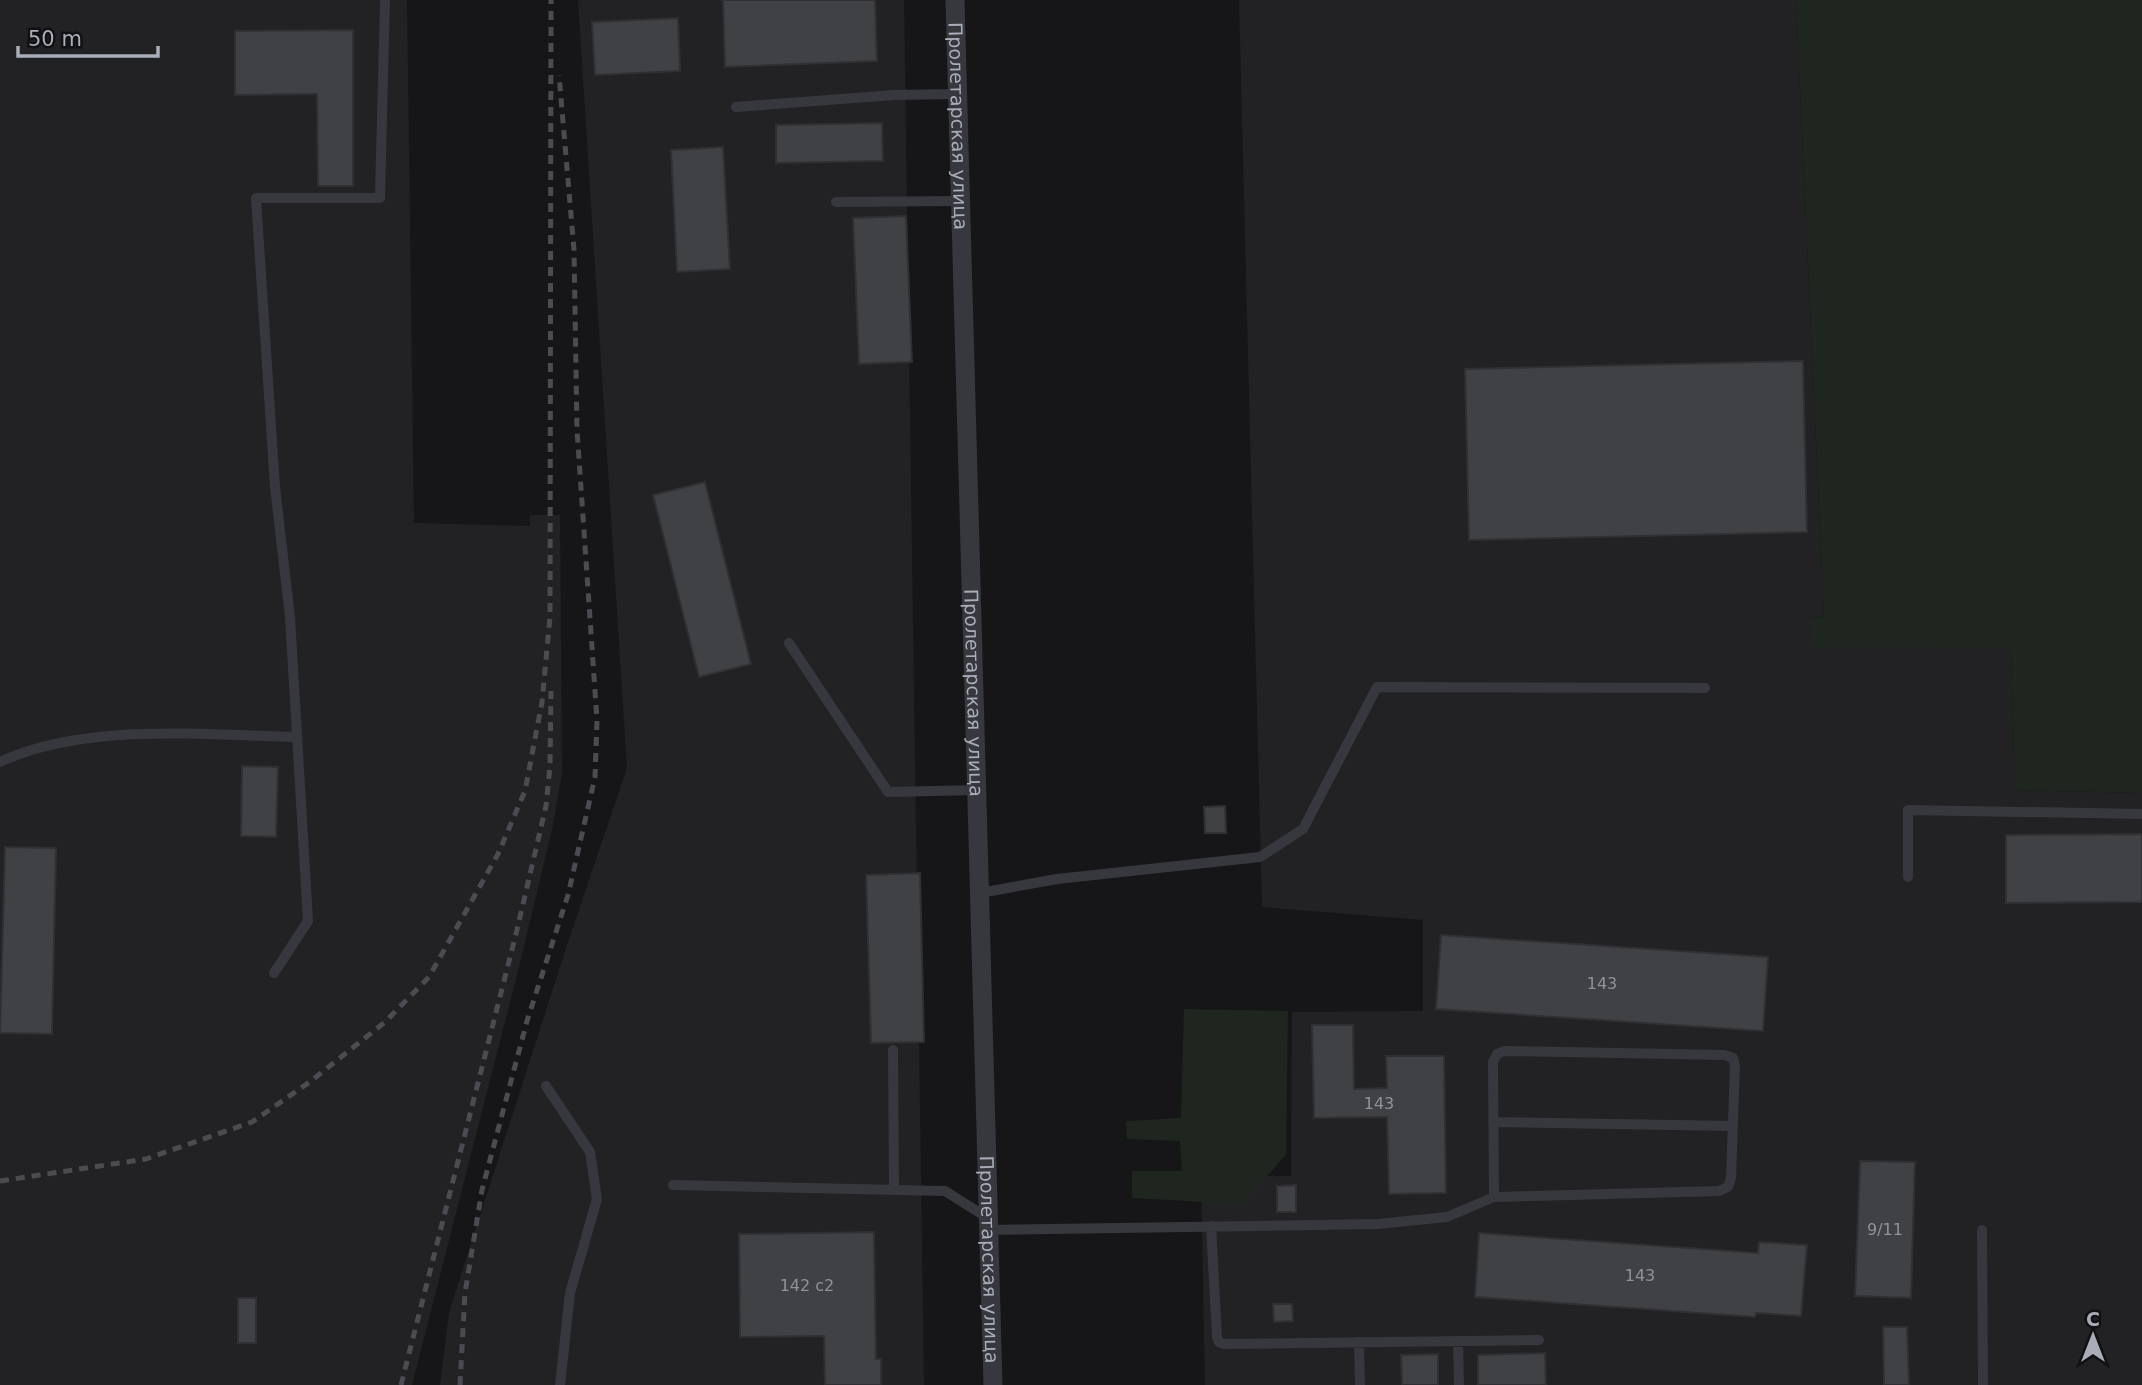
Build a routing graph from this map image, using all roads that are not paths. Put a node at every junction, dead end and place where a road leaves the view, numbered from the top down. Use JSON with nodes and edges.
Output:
{"nodes":[{"id":1,"x":385,"y":0,"type":"edge"},
{"id":2,"x":955,"y":0,"type":"edge"},
{"id":3,"x":958,"y":94,"type":"junction"},
{"id":4,"x":736,"y":107,"type":"dead end"},
{"id":5,"x":961,"y":201,"type":"junction"},
{"id":6,"x":836,"y":202,"type":"dead end"},
{"id":7,"x":789,"y":643,"type":"dead end"},
{"id":8,"x":1705,"y":688,"type":"dead end"},
{"id":9,"x":297,"y":737,"type":"junction"},
{"id":10,"x":0,"y":762,"type":"edge"},
{"id":11,"x":977,"y":790,"type":"junction"},
{"id":12,"x":2142,"y":814,"type":"edge"},
{"id":13,"x":1908,"y":877,"type":"dead end"},
{"id":14,"x":980,"y":893,"type":"junction"},
{"id":15,"x":274,"y":972,"type":"dead end"},
{"id":16,"x":893,"y":1050,"type":"dead end"},
{"id":17,"x":546,"y":1086,"type":"dead end"},
{"id":18,"x":1493,"y":1122,"type":"junction"},
{"id":19,"x":1733,"y":1126,"type":"junction"},
{"id":20,"x":673,"y":1185,"type":"dead end"},
{"id":21,"x":894,"y":1190,"type":"junction"},
{"id":22,"x":1494,"y":1197,"type":"junction"},
{"id":23,"x":989,"y":1224,"type":"junction"},
{"id":24,"x":1211,"y":1226,"type":"junction"},
{"id":25,"x":1982,"y":1230,"type":"dead end"},
{"id":26,"x":1539,"y":1340,"type":"dead end"},
{"id":27,"x":1458,"y":1341,"type":"junction"},
{"id":28,"x":1359,"y":1342,"type":"junction"},
{"id":29,"x":560,"y":1385,"type":"edge"},
{"id":30,"x":993,"y":1385,"type":"edge"},
{"id":31,"x":1360,"y":1385,"type":"edge"},
{"id":32,"x":1459,"y":1385,"type":"edge"},
{"id":33,"x":1983,"y":1385,"type":"edge"}],
"edges":[{"from":1,"to":9,"type":"lane"},
{"from":2,"to":3,"type":"street","name":"Пролетарская улица"},
{"from":3,"to":4,"type":"lane"},
{"from":3,"to":5,"type":"street","name":"Пролетарская улица"},
{"from":5,"to":6,"type":"lane"},
{"from":5,"to":11,"type":"street","name":"Пролетарская улица"},
{"from":7,"to":11,"type":"lane"},
{"from":8,"to":14,"type":"lane"},
{"from":9,"to":10,"type":"lane"},
{"from":9,"to":15,"type":"lane"},
{"from":11,"to":14,"type":"street","name":"Пролетарская улица"},
{"from":12,"to":13,"type":"lane"},
{"from":14,"to":23,"type":"street","name":"Пролетарская улица"},
{"from":16,"to":21,"type":"lane"},
{"from":17,"to":29,"type":"lane"},
{"from":18,"to":19,"type":"lane"},
{"from":18,"to":19,"type":"lane"},
{"from":18,"to":22,"type":"lane"},
{"from":19,"to":22,"type":"lane"},
{"from":20,"to":21,"type":"lane"},
{"from":21,"to":23,"type":"lane"},
{"from":22,"to":24,"type":"lane"},
{"from":23,"to":24,"type":"lane"},
{"from":23,"to":30,"type":"street","name":"Пролетарская улица"},
{"from":24,"to":28,"type":"lane"},
{"from":25,"to":33,"type":"lane"},
{"from":26,"to":27,"type":"lane"},
{"from":27,"to":28,"type":"lane"},
{"from":27,"to":32,"type":"lane"},
{"from":28,"to":31,"type":"lane"}]}
